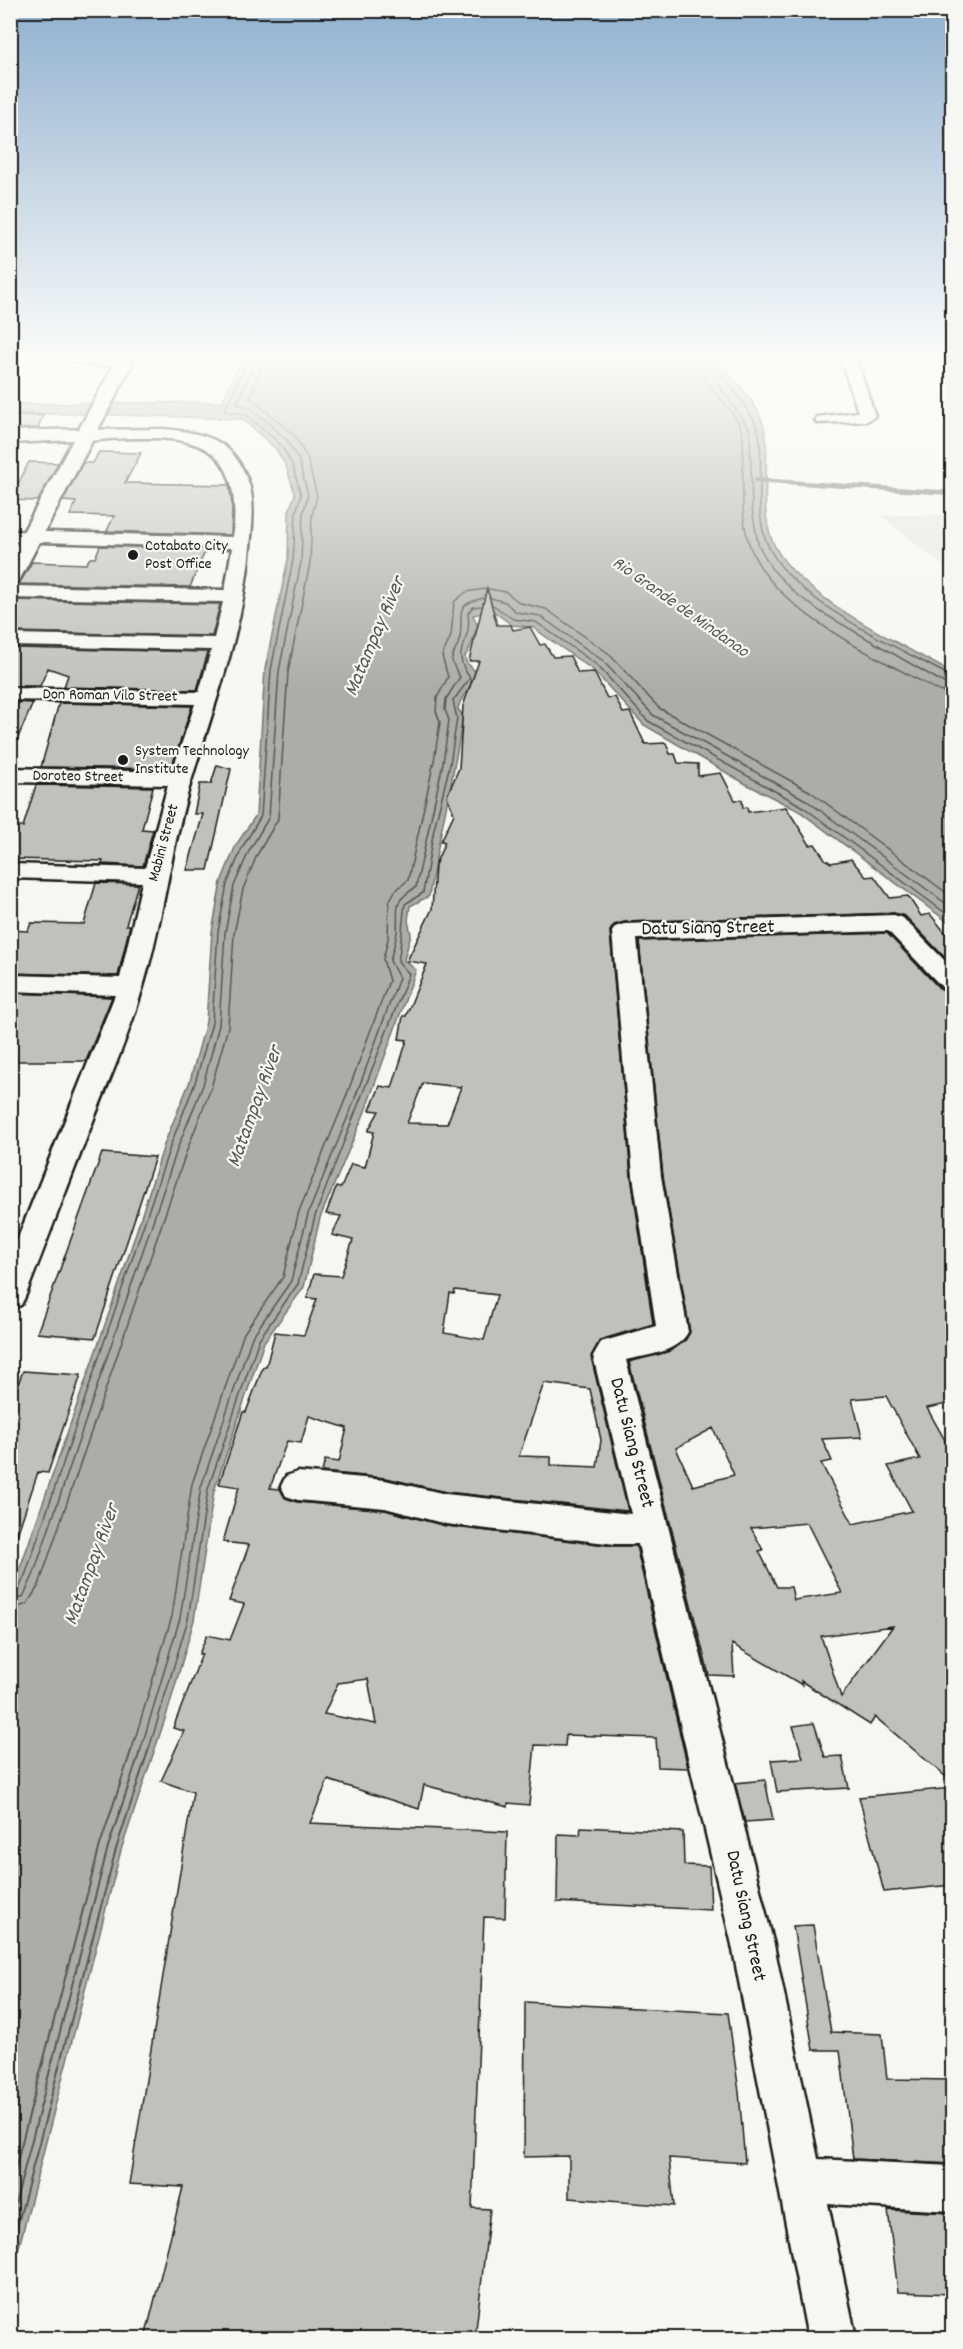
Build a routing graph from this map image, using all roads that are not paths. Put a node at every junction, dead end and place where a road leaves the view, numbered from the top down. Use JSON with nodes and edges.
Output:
{"nodes":[{"id":1,"x":69,"y":469,"type":"edge"},
{"id":2,"x":235,"y":469,"type":"edge"},
{"id":3,"x":10,"y":536,"type":"edge"},
{"id":4,"x":33,"y":536,"type":"junction"},
{"id":5,"x":241,"y":543,"type":"junction"},
{"id":6,"x":10,"y":577,"type":"edge"},
{"id":7,"x":10,"y":592,"type":"edge"},
{"id":8,"x":233,"y":596,"type":"junction"},
{"id":9,"x":10,"y":640,"type":"edge"},
{"id":10,"x":224,"y":644,"type":"junction"},
{"id":11,"x":10,"y":694,"type":"edge"},
{"id":12,"x":209,"y":698,"type":"junction"},
{"id":13,"x":10,"y":775,"type":"edge"},
{"id":14,"x":181,"y":779,"type":"junction"},
{"id":15,"x":10,"y":872,"type":"edge"},
{"id":16,"x":154,"y":875,"type":"junction"},
{"id":17,"x":952,"y":982,"type":"edge"},
{"id":18,"x":10,"y":983,"type":"edge"},
{"id":19,"x":131,"y":987,"type":"junction"},
{"id":20,"x":10,"y":1297,"type":"edge"},
{"id":21,"x":298,"y":1486,"type":"dead end"},
{"id":22,"x":652,"y":1529,"type":"junction"},
{"id":23,"x":799,"y":2181,"type":"junction"},
{"id":24,"x":952,"y":2188,"type":"edge"},
{"id":25,"x":832,"y":2338,"type":"edge"}],
"edges":[{"from":1,"to":4,"type":"main road"},
{"from":2,"to":5,"type":"street","name":"Mabini Street"},
{"from":3,"to":4,"type":"street"},
{"from":4,"to":5,"type":"street"},
{"from":4,"to":6,"type":"main road"},
{"from":5,"to":8,"type":"street","name":"Mabini Street"},
{"from":7,"to":8,"type":"street"},
{"from":8,"to":10,"type":"street","name":"Mabini Street"},
{"from":9,"to":10,"type":"street"},
{"from":10,"to":12,"type":"street","name":"Mabini Street"},
{"from":11,"to":12,"type":"street","name":"Don Roman Vilo Street"},
{"from":12,"to":14,"type":"street","name":"Mabini Street"},
{"from":13,"to":14,"type":"street","name":"Doroteo Street"},
{"from":14,"to":16,"type":"street","name":"Mabini Street"},
{"from":15,"to":16,"type":"street"},
{"from":16,"to":19,"type":"street","name":"Mabini Street"},
{"from":17,"to":22,"type":"street","name":"Datu Siang Street"},
{"from":18,"to":19,"type":"street"},
{"from":19,"to":20,"type":"street","name":"Mabini Street"},
{"from":21,"to":22,"type":"street"},
{"from":22,"to":23,"type":"street","name":"Datu Siang Street"},
{"from":23,"to":24,"type":"street"},
{"from":23,"to":25,"type":"street","name":"Datu Siang Street"}]}
